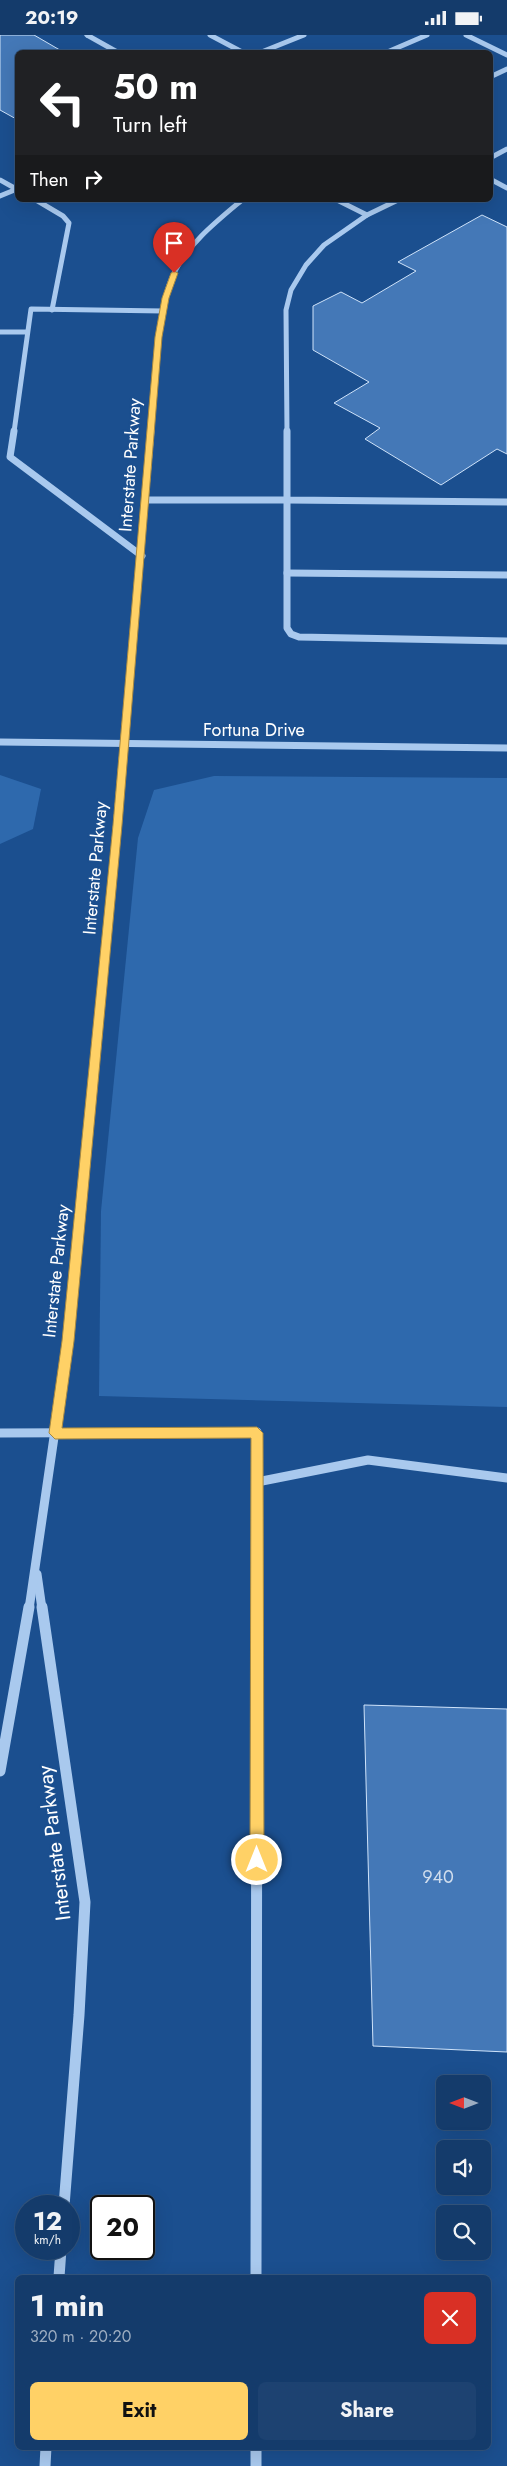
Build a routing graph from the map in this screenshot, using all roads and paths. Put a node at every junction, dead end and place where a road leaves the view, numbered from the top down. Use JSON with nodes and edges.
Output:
{"nodes":[{"id":1,"x":87,"y":35,"type":"edge"},
{"id":2,"x":210,"y":35,"type":"edge"},
{"id":3,"x":304,"y":35,"type":"edge"},
{"id":4,"x":427,"y":35,"type":"edge"},
{"id":5,"x":466,"y":35,"type":"edge"},
{"id":6,"x":114,"y":50,"type":"edge"},
{"id":7,"x":238,"y":50,"type":"edge"},
{"id":8,"x":267,"y":50,"type":"edge"},
{"id":9,"x":392,"y":50,"type":"edge"},
{"id":10,"x":507,"y":55,"type":"edge"},
{"id":11,"x":507,"y":69,"type":"edge"},
{"id":12,"x":493,"y":76,"type":"edge"},
{"id":13,"x":507,"y":149,"type":"edge"},
{"id":14,"x":493,"y":156,"type":"edge"},
{"id":15,"x":0,"y":180,"type":"edge"},
{"id":16,"x":493,"y":181,"type":"edge"},
{"id":17,"x":15,"y":188,"type":"edge"},
{"id":18,"x":507,"y":188,"type":"edge"},
{"id":19,"x":15,"y":190,"type":"edge"},
{"id":20,"x":0,"y":196,"type":"edge"},
{"id":21,"x":40,"y":202,"type":"edge"},
{"id":22,"x":240,"y":202,"type":"edge"},
{"id":23,"x":341,"y":202,"type":"edge"},
{"id":24,"x":394,"y":202,"type":"edge"},
{"id":25,"x":367,"y":215,"type":"junction"},
{"id":26,"x":52,"y":310,"type":"junction"},
{"id":27,"x":163,"y":311,"type":"junction"},
{"id":28,"x":0,"y":332,"type":"edge"},
{"id":29,"x":27,"y":332,"type":"junction"},
{"id":30,"x":10,"y":457,"type":"junction"},
{"id":31,"x":0,"y":458,"type":"edge"},
{"id":32,"x":287,"y":499,"type":"junction"},
{"id":33,"x":146,"y":500,"type":"junction"},
{"id":34,"x":507,"y":502,"type":"edge"},
{"id":35,"x":142,"y":557,"type":"junction"},
{"id":36,"x":287,"y":573,"type":"junction"},
{"id":37,"x":507,"y":575,"type":"edge"},
{"id":38,"x":507,"y":641,"type":"edge"},
{"id":39,"x":0,"y":743,"type":"edge"},
{"id":40,"x":125,"y":745,"type":"junction"},
{"id":41,"x":507,"y":748,"type":"edge"},
{"id":42,"x":0,"y":1433,"type":"edge"},
{"id":43,"x":55,"y":1433,"type":"junction"},
{"id":44,"x":507,"y":1478,"type":"edge"},
{"id":45,"x":257,"y":1482,"type":"junction"},
{"id":46,"x":36,"y":1566,"type":"junction"},
{"id":47,"x":0,"y":1771,"type":"edge"},
{"id":48,"x":65,"y":2195,"type":"edge"},
{"id":49,"x":60,"y":2260,"type":"edge"},
{"id":50,"x":59,"y":2275,"type":"edge"},
{"id":51,"x":256,"y":2275,"type":"edge"},
{"id":52,"x":46,"y":2450,"type":"edge"},
{"id":53,"x":256,"y":2450,"type":"edge"},
{"id":54,"x":44,"y":2466,"type":"edge"},
{"id":55,"x":256,"y":2466,"type":"edge"}],
"edges":[{"from":1,"to":6,"type":"street"},
{"from":2,"to":7,"type":"street"},
{"from":3,"to":8,"type":"street"},
{"from":4,"to":9,"type":"street"},
{"from":5,"to":10,"type":"street"},
{"from":11,"to":12,"type":"street"},
{"from":13,"to":14,"type":"street"},
{"from":15,"to":17,"type":"street"},
{"from":16,"to":18,"type":"street"},
{"from":19,"to":20,"type":"lane"},
{"from":21,"to":26,"type":"street"},
{"from":22,"to":27,"type":"street","name":"Interstate Parkway"},
{"from":23,"to":25,"type":"street"},
{"from":24,"to":25,"type":"street"},
{"from":25,"to":32,"type":"street"},
{"from":26,"to":27,"type":"lane"},
{"from":26,"to":29,"type":"lane"},
{"from":27,"to":33,"type":"street","name":"Interstate Parkway"},
{"from":28,"to":29,"type":"lane"},
{"from":29,"to":30,"type":"lane"},
{"from":30,"to":31,"type":"street"},
{"from":30,"to":35,"type":"lane"},
{"from":32,"to":33,"type":"street"},
{"from":32,"to":34,"type":"street"},
{"from":32,"to":36,"type":"street"},
{"from":33,"to":35,"type":"street","name":"Interstate Parkway"},
{"from":35,"to":40,"type":"street","name":"Interstate Parkway"},
{"from":36,"to":37,"type":"street"},
{"from":36,"to":38,"type":"street"},
{"from":39,"to":40,"type":"street","name":"Fortuna Drive"},
{"from":40,"to":41,"type":"street","name":"Fortuna Drive"},
{"from":40,"to":43,"type":"street","name":"Interstate Parkway"},
{"from":42,"to":43,"type":"street"},
{"from":43,"to":45,"type":"street"},
{"from":43,"to":46,"type":"street","name":"Interstate Parkway"},
{"from":44,"to":45,"type":"street"},
{"from":45,"to":51,"type":"street"},
{"from":46,"to":47,"type":"street","name":"Interstate Parkway"},
{"from":46,"to":48,"type":"street","name":"Interstate Parkway"},
{"from":49,"to":50,"type":"street"},
{"from":52,"to":54,"type":"street"},
{"from":53,"to":55,"type":"street"}]}
